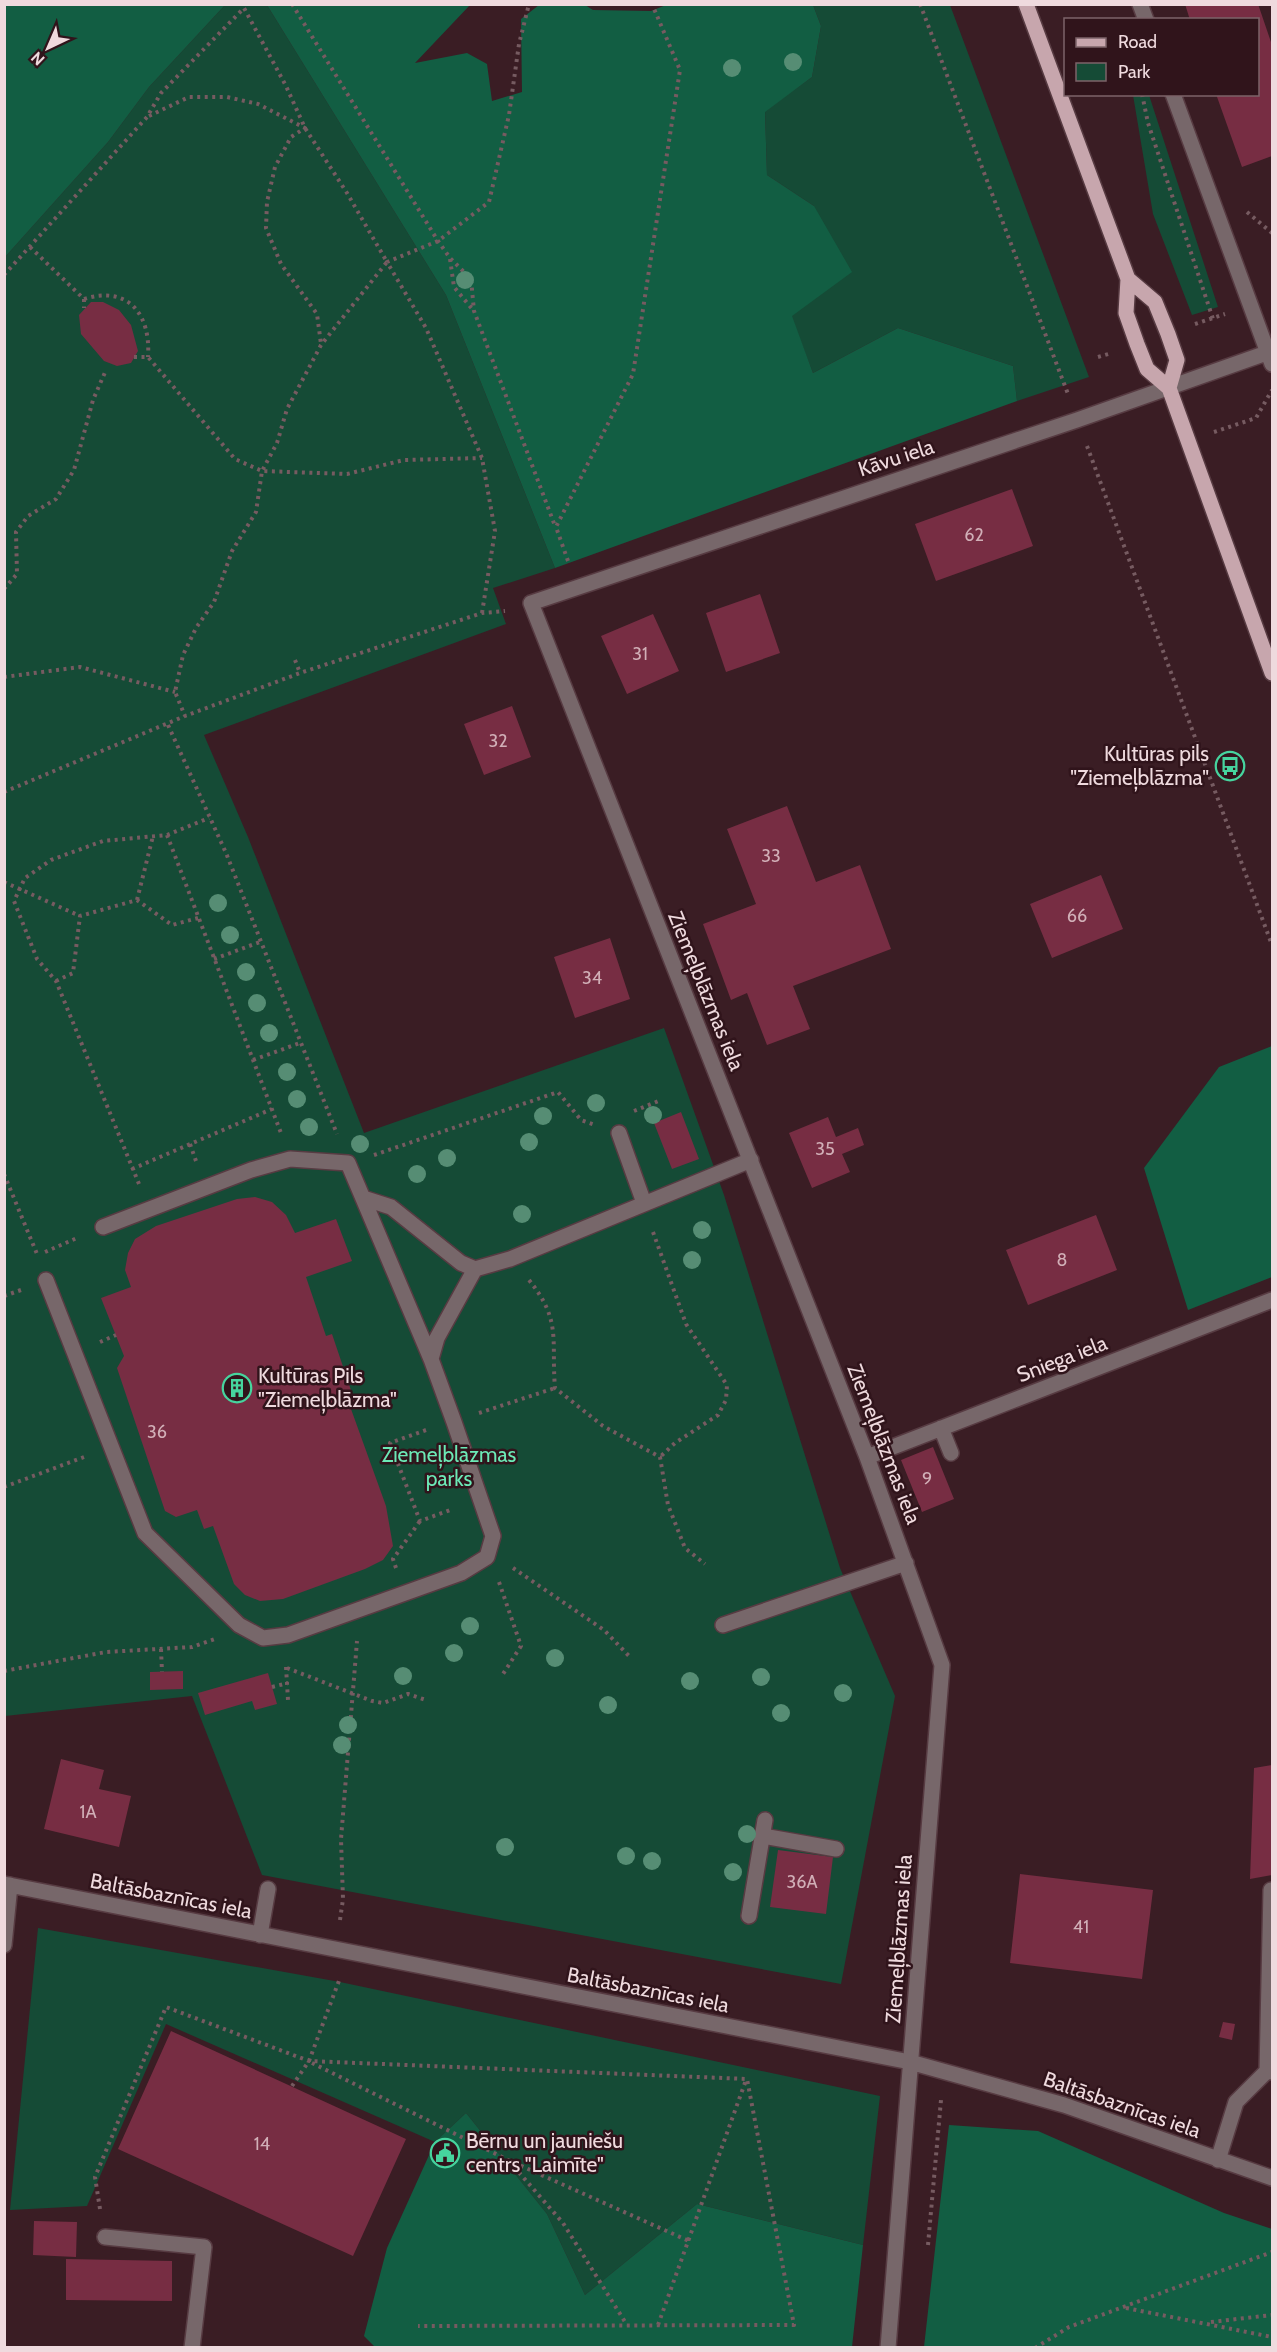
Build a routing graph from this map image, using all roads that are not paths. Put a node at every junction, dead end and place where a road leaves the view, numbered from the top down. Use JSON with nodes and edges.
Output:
{"nodes":[{"id":1,"x":1026,"y":4,"type":"edge"},
{"id":2,"x":1174,"y":96,"type":"edge"},
{"id":3,"x":1128,"y":279,"type":"junction"},
{"id":4,"x":1271,"y":356,"type":"edge"},
{"id":5,"x":1168,"y":388,"type":"junction"},
{"id":6,"x":531,"y":603,"type":"joint"},
{"id":7,"x":1272,"y":673,"type":"edge"},
{"id":8,"x":619,"y":1133,"type":"road end"},
{"id":9,"x":751,"y":1160,"type":"junction"},
{"id":10,"x":363,"y":1198,"type":"junction"},
{"id":11,"x":644,"y":1203,"type":"junction"},
{"id":12,"x":103,"y":1227,"type":"road end"},
{"id":13,"x":475,"y":1269,"type":"junction"},
{"id":14,"x":46,"y":1280,"type":"road end"},
{"id":15,"x":1272,"y":1300,"type":"edge"},
{"id":16,"x":431,"y":1359,"type":"junction"},
{"id":17,"x":941,"y":1428,"type":"junction"},
{"id":18,"x":951,"y":1453,"type":"dead end"},
{"id":19,"x":867,"y":1457,"type":"junction"},
{"id":20,"x":906,"y":1563,"type":"junction"},
{"id":21,"x":723,"y":1625,"type":"dead end"},
{"id":22,"x":765,"y":1820,"type":"dead end"},
{"id":23,"x":763,"y":1836,"type":"junction"},
{"id":24,"x":836,"y":1849,"type":"dead end"},
{"id":25,"x":7,"y":1885,"type":"edge"},
{"id":26,"x":268,"y":1889,"type":"dead end"},
{"id":27,"x":1271,"y":1890,"type":"dead end"},
{"id":28,"x":750,"y":1916,"type":"dead end"},
{"id":29,"x":260,"y":1935,"type":"junction"},
{"id":30,"x":4,"y":1945,"type":"edge"},
{"id":31,"x":910,"y":2062,"type":"junction"},
{"id":32,"x":1270,"y":2071,"type":"edge"},
{"id":33,"x":1218,"y":2160,"type":"junction"},
{"id":34,"x":1272,"y":2178,"type":"edge"},
{"id":35,"x":105,"y":2237,"type":"road end"},
{"id":36,"x":192,"y":2348,"type":"edge"},
{"id":37,"x":888,"y":2348,"type":"edge"}],
"edges":[{"from":1,"to":3,"type":"main road"},
{"from":2,"to":4,"type":"street"},
{"from":3,"to":5,"type":"main road"},
{"from":3,"to":5,"type":"main road"},
{"from":4,"to":5,"type":"street","name":"Kāvu iela"},
{"from":5,"to":6,"type":"street","name":"Kāvu iela"},
{"from":5,"to":7,"type":"main road"},
{"from":6,"to":9,"type":"street","name":"Ziemeļblāzmas iela"},
{"from":8,"to":11,"type":"street"},
{"from":9,"to":11,"type":"street"},
{"from":9,"to":19,"type":"street","name":"Ziemeļblāzmas iela"},
{"from":10,"to":12,"type":"street"},
{"from":10,"to":13,"type":"street"},
{"from":10,"to":16,"type":"street"},
{"from":11,"to":13,"type":"street"},
{"from":13,"to":16,"type":"street"},
{"from":14,"to":16,"type":"street"},
{"from":15,"to":17,"type":"street","name":"Sniega iela"},
{"from":17,"to":18,"type":"street"},
{"from":17,"to":19,"type":"street","name":"Sniega iela"},
{"from":19,"to":20,"type":"street","name":"Ziemeļblāzmas iela"},
{"from":20,"to":21,"type":"street"},
{"from":20,"to":31,"type":"street","name":"Ziemeļblāzmas iela"},
{"from":22,"to":23,"type":"street"},
{"from":23,"to":24,"type":"street"},
{"from":23,"to":28,"type":"street"},
{"from":25,"to":29,"type":"street","name":"Baltāsbaznīcas iela"},
{"from":25,"to":30,"type":"street"},
{"from":26,"to":29,"type":"street"},
{"from":27,"to":32,"type":"street"},
{"from":29,"to":31,"type":"street","name":"Baltāsbaznīcas iela"},
{"from":31,"to":33,"type":"street","name":"Baltāsbaznīcas iela"},
{"from":31,"to":37,"type":"street","name":"Ziemeļblāzmas iela"},
{"from":32,"to":33,"type":"street"},
{"from":33,"to":34,"type":"street","name":"Baltāsbaznīcas iela"},
{"from":35,"to":36,"type":"street"}]}
